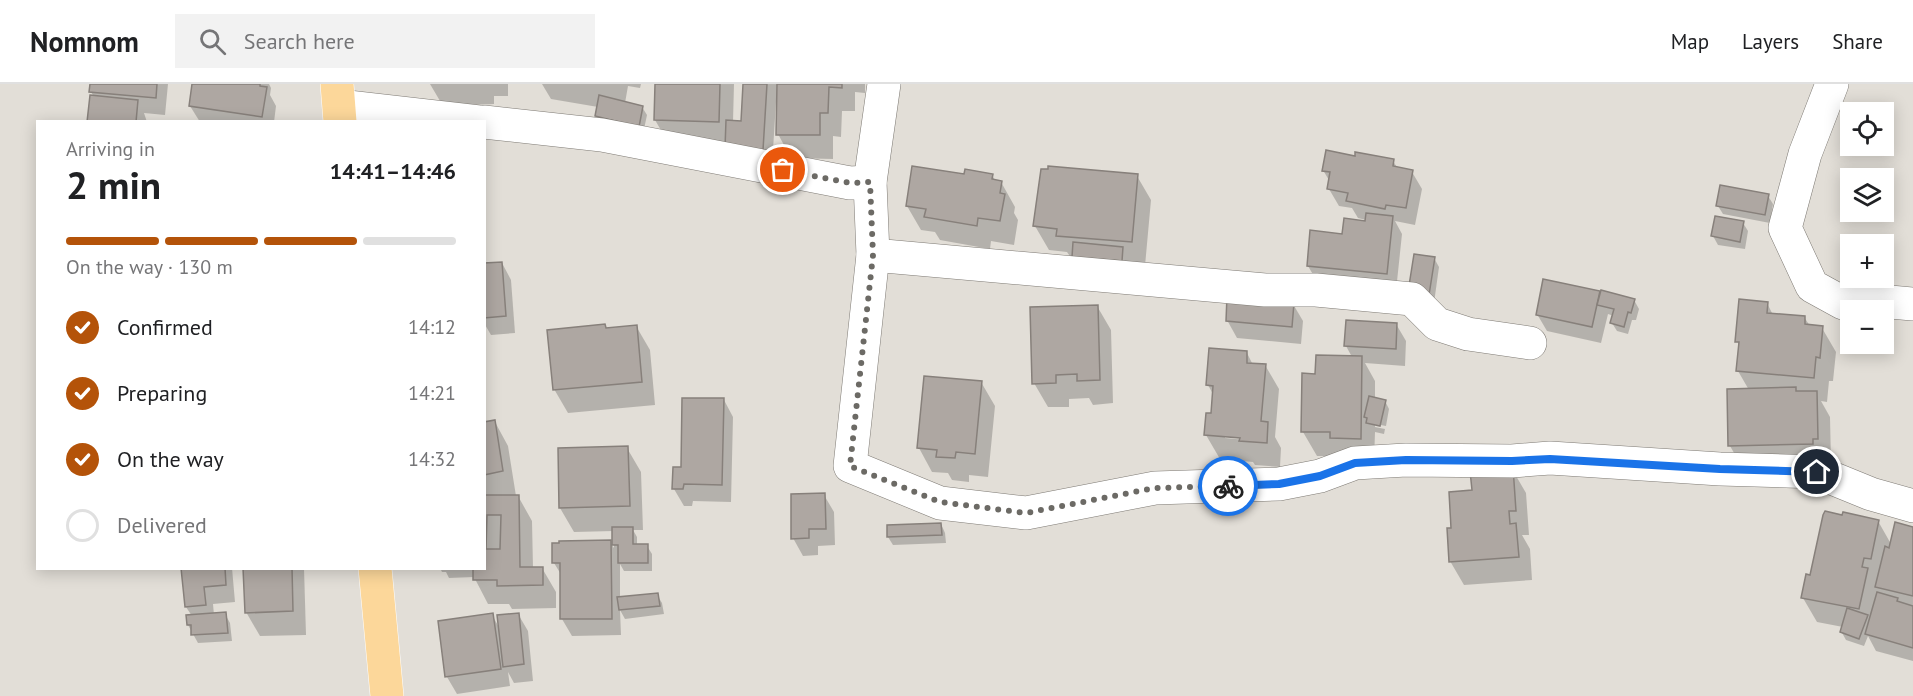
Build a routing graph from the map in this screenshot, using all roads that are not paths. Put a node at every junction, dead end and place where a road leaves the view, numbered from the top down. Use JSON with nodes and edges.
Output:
{"nodes":[{"id":1,"x":884,"y":84,"type":"edge"},
{"id":2,"x":1832,"y":84,"type":"edge"},
{"id":3,"x":338,"y":104,"type":"edge"},
{"id":4,"x":463,"y":120,"type":"edge"},
{"id":5,"x":486,"y":122,"type":"edge"},
{"id":6,"x":870,"y":182,"type":"junction"},
{"id":7,"x":873,"y":255,"type":"junction"},
{"id":8,"x":1913,"y":304,"type":"edge"},
{"id":9,"x":1530,"y":343,"type":"dead end"},
{"id":10,"x":1913,"y":506,"type":"edge"},
{"id":11,"x":375,"y":570,"type":"edge"},
{"id":12,"x":387,"y":696,"type":"edge"}],
"edges":[{"from":1,"to":6,"type":"street"},
{"from":2,"to":8,"type":"street"},
{"from":3,"to":4,"type":"street"},
{"from":5,"to":6,"type":"street"},
{"from":6,"to":7,"type":"street"},
{"from":7,"to":9,"type":"street"},
{"from":7,"to":10,"type":"street"},
{"from":11,"to":12,"type":"main road"}]}
